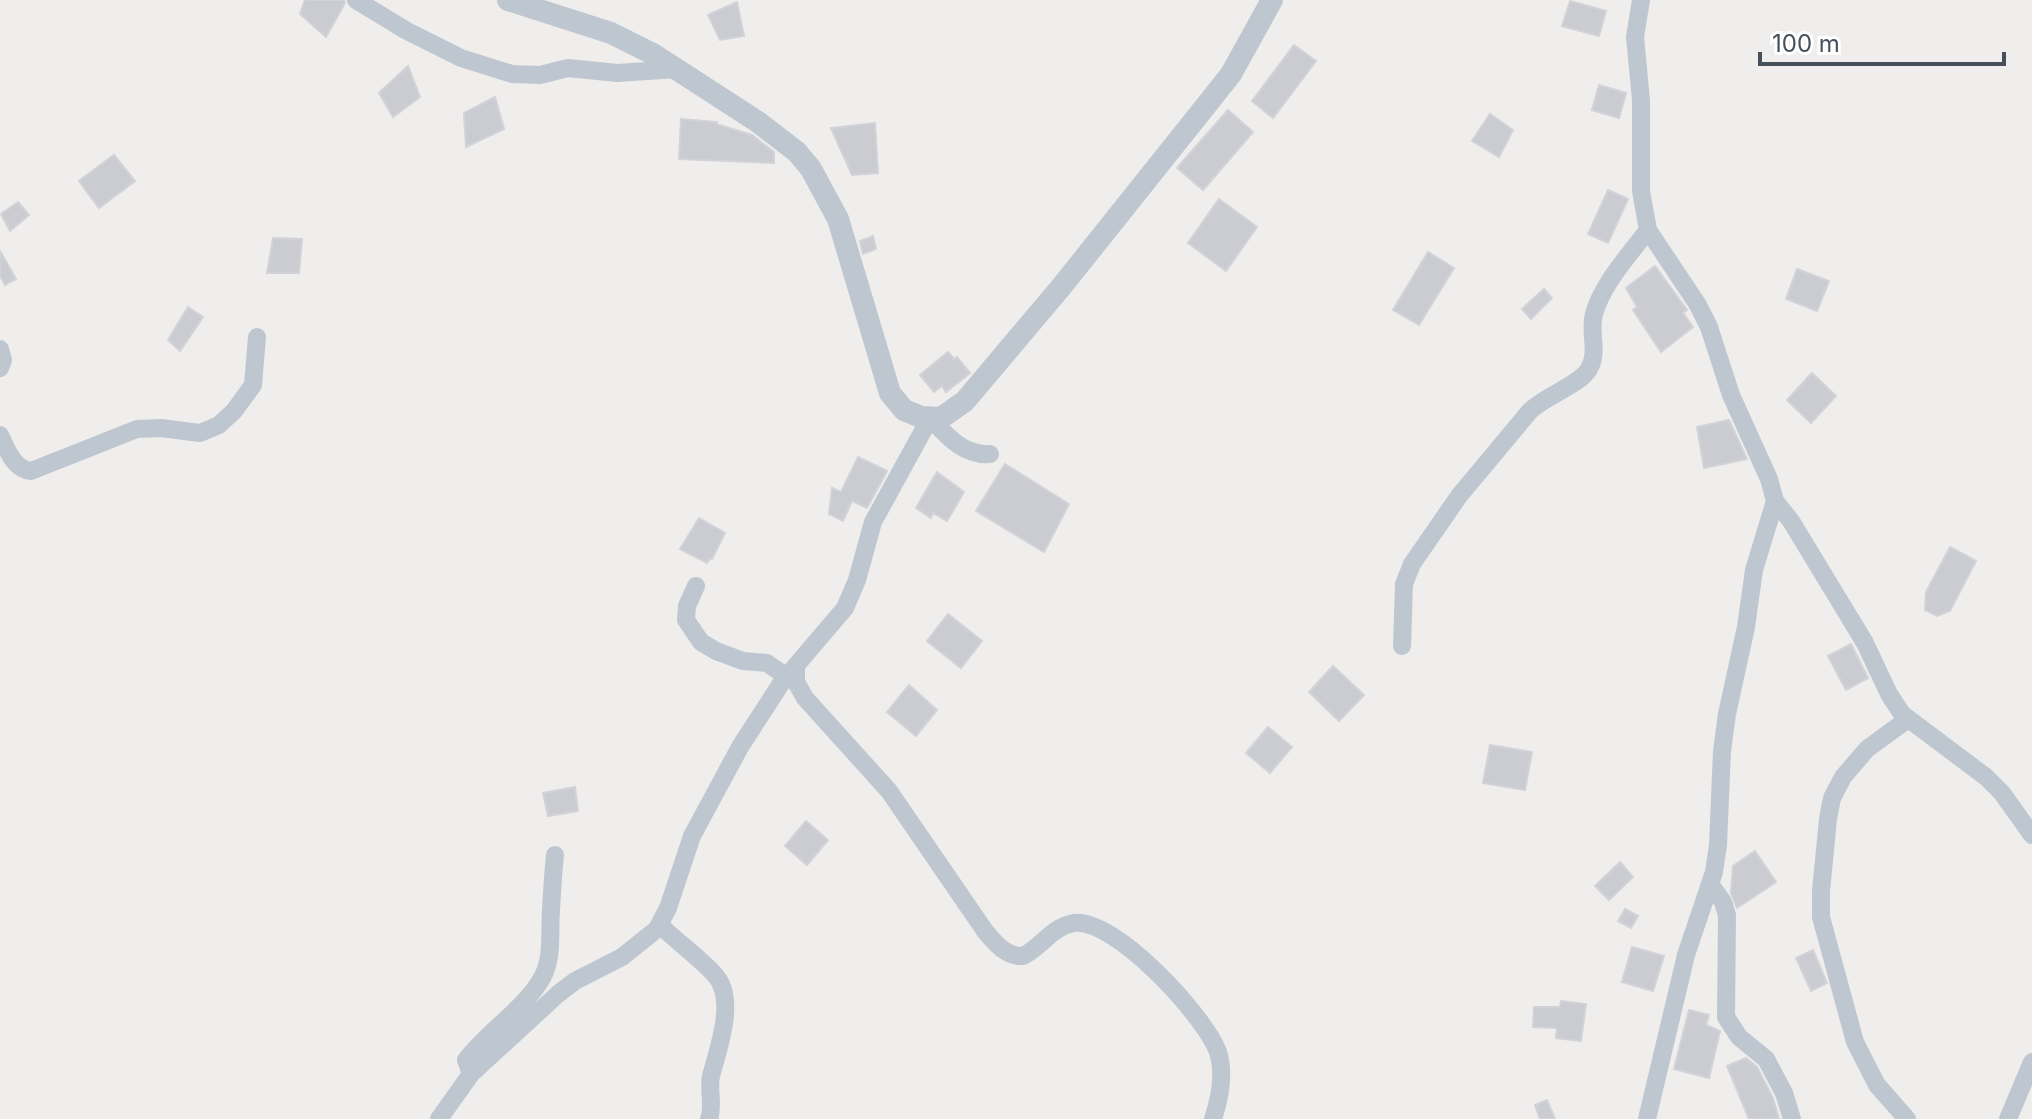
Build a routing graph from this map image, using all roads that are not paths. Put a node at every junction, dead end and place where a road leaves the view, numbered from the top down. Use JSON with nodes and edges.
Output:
{"nodes":[{"id":1,"x":356,"y":0,"type":"edge"},
{"id":2,"x":508,"y":0,"type":"edge"},
{"id":3,"x":1272,"y":0,"type":"edge"},
{"id":4,"x":1641,"y":0,"type":"edge"},
{"id":5,"x":678,"y":69,"type":"junction"},
{"id":6,"x":1648,"y":230,"type":"junction"},
{"id":7,"x":257,"y":337,"type":"dead end"},
{"id":8,"x":0,"y":349,"type":"edge"},
{"id":9,"x":0,"y":368,"type":"edge"},
{"id":10,"x":930,"y":418,"type":"junction"},
{"id":11,"x":0,"y":435,"type":"edge"},
{"id":12,"x":990,"y":454,"type":"dead end"},
{"id":13,"x":1775,"y":501,"type":"junction"},
{"id":14,"x":696,"y":586,"type":"dead end"},
{"id":15,"x":1402,"y":646,"type":"dead end"},
{"id":16,"x":791,"y":672,"type":"junction"},
{"id":17,"x":1908,"y":719,"type":"junction"},
{"id":18,"x":2032,"y":835,"type":"edge"},
{"id":19,"x":555,"y":855,"type":"dead end"},
{"id":20,"x":1710,"y":884,"type":"junction"},
{"id":21,"x":660,"y":925,"type":"junction"},
{"id":22,"x":2032,"y":1062,"type":"edge"},
{"id":23,"x":471,"y":1074,"type":"junction"},
{"id":24,"x":439,"y":1119,"type":"edge"},
{"id":25,"x":709,"y":1119,"type":"edge"},
{"id":26,"x":1213,"y":1119,"type":"edge"},
{"id":27,"x":1647,"y":1119,"type":"edge"},
{"id":28,"x":1792,"y":1119,"type":"edge"},
{"id":29,"x":1907,"y":1119,"type":"edge"},
{"id":30,"x":2008,"y":1119,"type":"edge"}],
"edges":[{"from":1,"to":5,"type":"street"},
{"from":2,"to":5,"type":"street"},
{"from":3,"to":10,"type":"street"},
{"from":4,"to":6,"type":"street"},
{"from":5,"to":10,"type":"street"},
{"from":6,"to":13,"type":"street"},
{"from":6,"to":15,"type":"street"},
{"from":7,"to":11,"type":"street"},
{"from":8,"to":9,"type":"street"},
{"from":10,"to":12,"type":"street"},
{"from":10,"to":16,"type":"street"},
{"from":13,"to":17,"type":"street"},
{"from":13,"to":20,"type":"street"},
{"from":14,"to":16,"type":"street"},
{"from":16,"to":21,"type":"street"},
{"from":16,"to":26,"type":"street"},
{"from":17,"to":18,"type":"street"},
{"from":17,"to":29,"type":"street"},
{"from":19,"to":23,"type":"street"},
{"from":20,"to":27,"type":"street"},
{"from":20,"to":28,"type":"street"},
{"from":21,"to":23,"type":"street"},
{"from":21,"to":25,"type":"street"},
{"from":22,"to":30,"type":"street"},
{"from":23,"to":24,"type":"street"}]}
